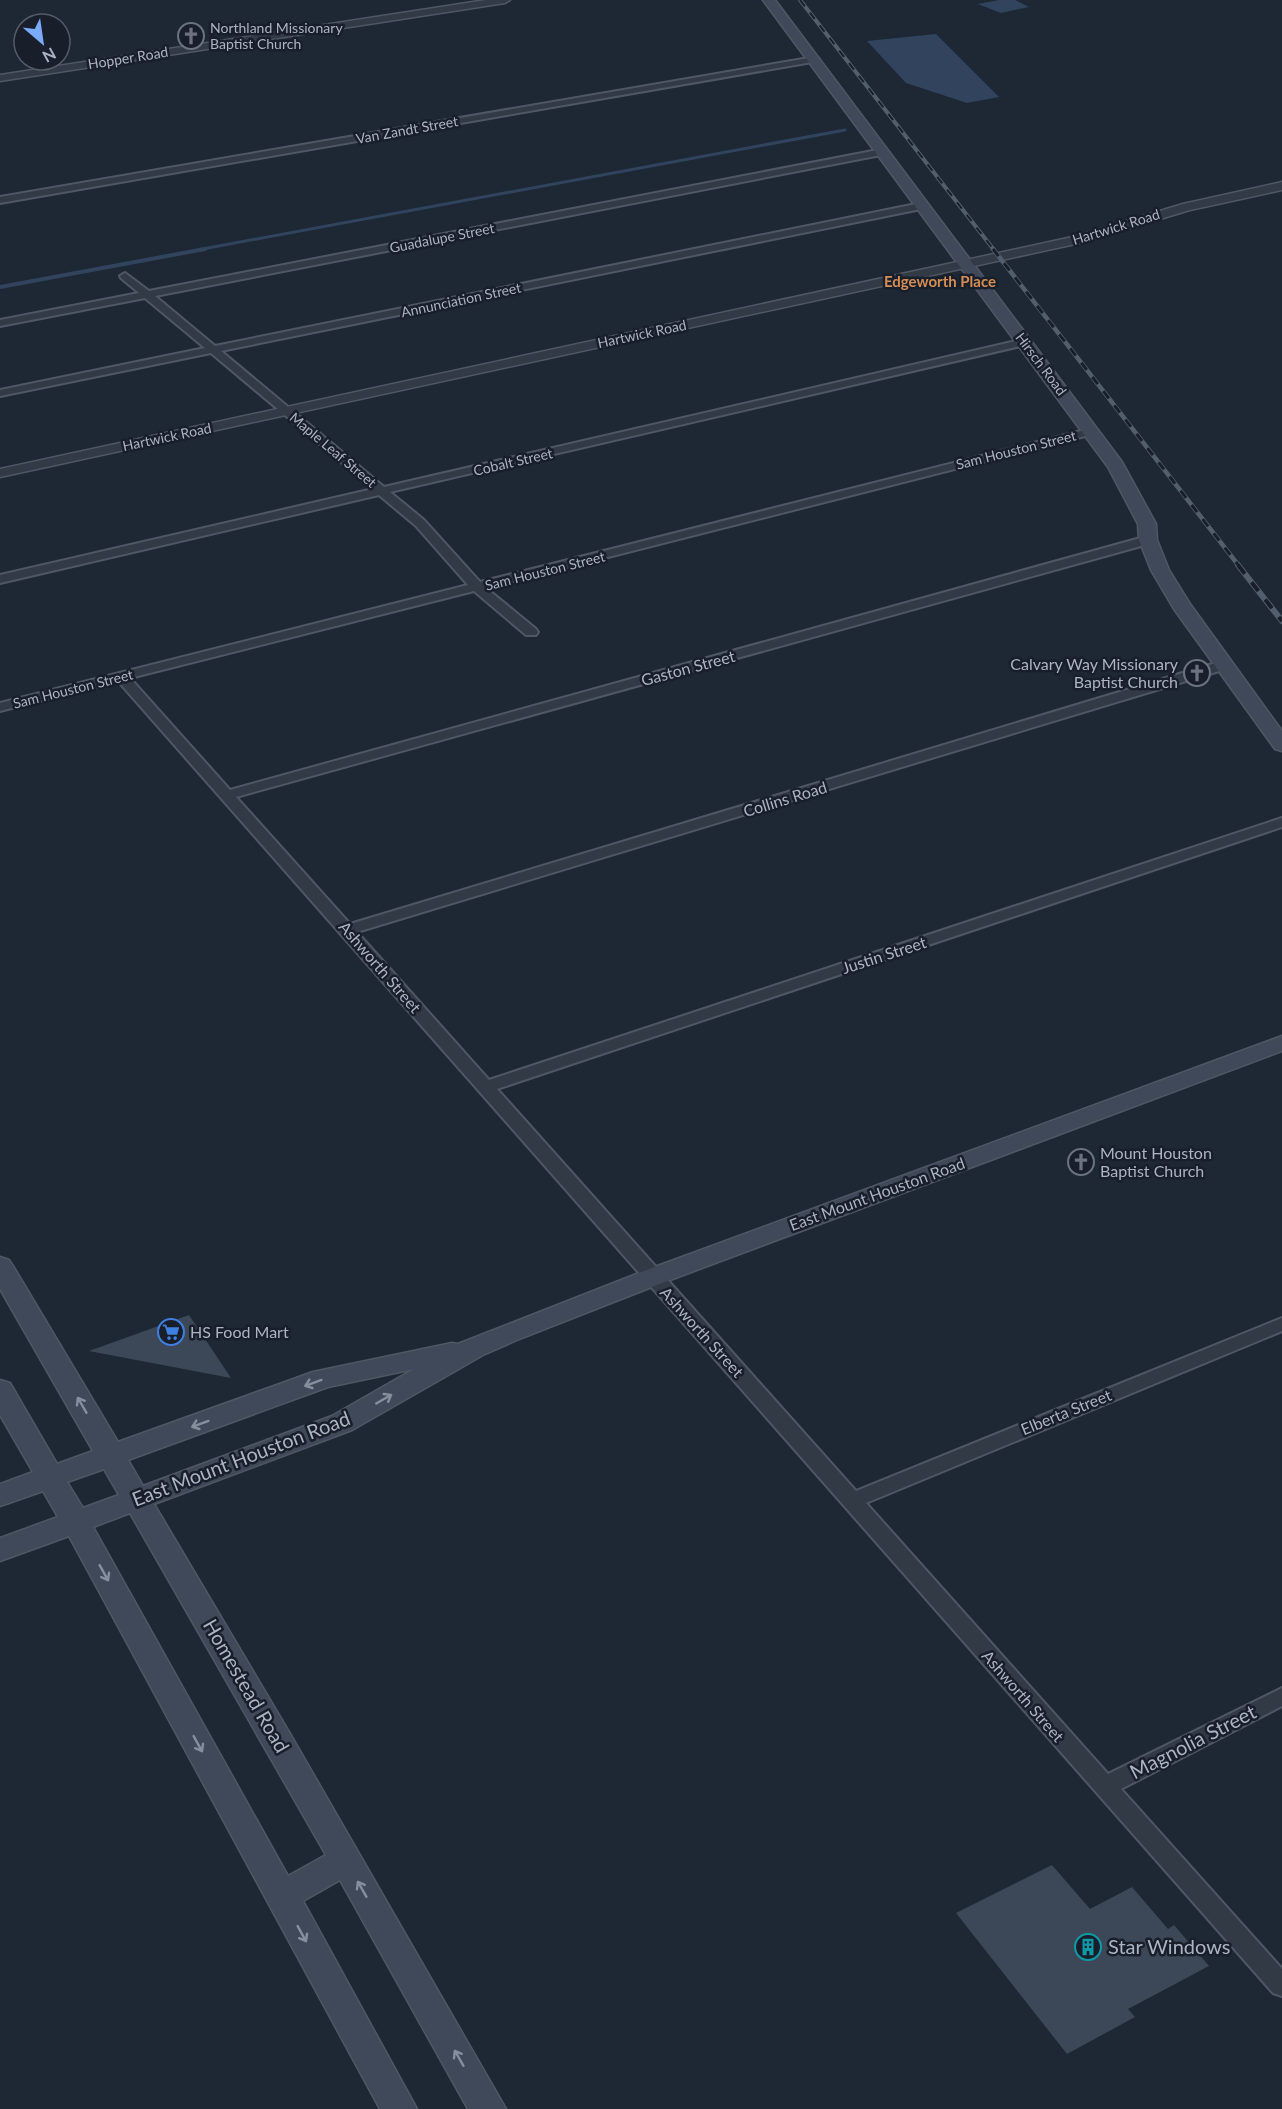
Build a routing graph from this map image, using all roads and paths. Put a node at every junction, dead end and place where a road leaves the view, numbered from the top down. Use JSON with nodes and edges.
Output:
{"nodes":[{"id":1,"x":505,"y":0,"type":"edge"},
{"id":2,"x":769,"y":0,"type":"edge"},
{"id":3,"x":815,"y":59,"type":"junction"},
{"id":4,"x":0,"y":78,"type":"edge"},
{"id":5,"x":883,"y":152,"type":"junction"},
{"id":6,"x":1282,"y":186,"type":"edge"},
{"id":7,"x":0,"y":200,"type":"edge"},
{"id":8,"x":921,"y":206,"type":"junction"},
{"id":9,"x":966,"y":265,"type":"junction"},
{"id":10,"x":125,"y":276,"type":"dead end"},
{"id":11,"x":148,"y":295,"type":"junction"},
{"id":12,"x":0,"y":323,"type":"edge"},
{"id":13,"x":1025,"y":342,"type":"junction"},
{"id":14,"x":214,"y":350,"type":"junction"},
{"id":15,"x":0,"y":393,"type":"edge"},
{"id":16,"x":287,"y":411,"type":"junction"},
{"id":17,"x":1089,"y":432,"type":"junction"},
{"id":18,"x":0,"y":472,"type":"edge"},
{"id":19,"x":383,"y":492,"type":"junction"},
{"id":20,"x":1148,"y":540,"type":"junction"},
{"id":21,"x":0,"y":579,"type":"edge"},
{"id":22,"x":478,"y":588,"type":"junction"},
{"id":23,"x":531,"y":633,"type":"dead end"},
{"id":24,"x":1224,"y":665,"type":"junction"},
{"id":25,"x":122,"y":676,"type":"junction"},
{"id":26,"x":0,"y":707,"type":"edge"},
{"id":27,"x":1282,"y":745,"type":"edge"},
{"id":28,"x":227,"y":795,"type":"junction"},
{"id":29,"x":1282,"y":822,"type":"edge"},
{"id":30,"x":346,"y":930,"type":"junction"},
{"id":31,"x":1282,"y":1043,"type":"edge"},
{"id":32,"x":485,"y":1087,"type":"junction"},
{"id":33,"x":0,"y":1266,"type":"edge"},
{"id":34,"x":653,"y":1277,"type":"junction"},
{"id":35,"x":1282,"y":1324,"type":"edge"},
{"id":36,"x":473,"y":1348,"type":"junction"},
{"id":37,"x":0,"y":1390,"type":"edge"},
{"id":38,"x":112,"y":1455,"type":"junction"},
{"id":39,"x":50,"y":1477,"type":"junction"},
{"id":40,"x":0,"y":1495,"type":"edge"},
{"id":41,"x":136,"y":1501,"type":"junction"},
{"id":42,"x":851,"y":1501,"type":"junction"},
{"id":43,"x":76,"y":1522,"type":"junction"},
{"id":44,"x":0,"y":1550,"type":"edge"},
{"id":45,"x":1282,"y":1696,"type":"edge"},
{"id":46,"x":1104,"y":1787,"type":"junction"},
{"id":47,"x":346,"y":1860,"type":"junction"},
{"id":48,"x":282,"y":1896,"type":"junction"},
{"id":49,"x":1282,"y":1986,"type":"edge"},
{"id":50,"x":399,"y":2109,"type":"edge"},
{"id":51,"x":488,"y":2109,"type":"edge"}],
"edges":[{"from":1,"to":4,"type":"street","name":"Hopper Road"},
{"from":2,"to":3,"type":"main road","name":"Hirsch Road"},
{"from":3,"to":5,"type":"main road","name":"Hirsch Road"},
{"from":3,"to":7,"type":"street","name":"Van Zandt Street"},
{"from":5,"to":8,"type":"main road","name":"Hirsch Road"},
{"from":5,"to":11,"type":"street","name":"Guadalupe Street"},
{"from":6,"to":9,"type":"street","name":"Hartwick Road"},
{"from":8,"to":9,"type":"main road","name":"Hirsch Road"},
{"from":8,"to":14,"type":"street","name":"Annunciation Street"},
{"from":9,"to":13,"type":"main road","name":"Hirsch Road"},
{"from":9,"to":16,"type":"street","name":"Hartwick Road"},
{"from":10,"to":11,"type":"street","name":"Maple Leaf Street"},
{"from":11,"to":12,"type":"street","name":"Guadalupe Street"},
{"from":11,"to":14,"type":"street","name":"Maple Leaf Street"},
{"from":13,"to":17,"type":"main road","name":"Hirsch Road"},
{"from":13,"to":19,"type":"street","name":"Cobalt Street"},
{"from":14,"to":15,"type":"street","name":"Annunciation Street"},
{"from":14,"to":16,"type":"street","name":"Maple Leaf Street"},
{"from":16,"to":18,"type":"street","name":"Hartwick Road"},
{"from":16,"to":19,"type":"street","name":"Maple Leaf Street"},
{"from":17,"to":20,"type":"main road","name":"Hirsch Road"},
{"from":17,"to":22,"type":"street","name":"Sam Houston Street"},
{"from":19,"to":21,"type":"street","name":"Cobalt Street"},
{"from":19,"to":22,"type":"street","name":"Maple Leaf Street"},
{"from":20,"to":24,"type":"main road","name":"Hirsch Road"},
{"from":20,"to":28,"type":"street","name":"Gaston Street"},
{"from":22,"to":23,"type":"street","name":"Maple Leaf Street"},
{"from":22,"to":25,"type":"street","name":"Sam Houston Street"},
{"from":24,"to":27,"type":"main road","name":"Hirsch Road"},
{"from":24,"to":30,"type":"street","name":"Collins Road"},
{"from":25,"to":26,"type":"street","name":"Sam Houston Street"},
{"from":25,"to":28,"type":"street","name":"Ashworth Street"},
{"from":28,"to":30,"type":"street","name":"Ashworth Street"},
{"from":29,"to":32,"type":"street","name":"Justin Street"},
{"from":30,"to":32,"type":"street","name":"Ashworth Street"},
{"from":31,"to":34,"type":"main road","name":"East Mount Houston Road"},
{"from":32,"to":34,"type":"street","name":"Ashworth Street"},
{"from":38,"to":33,"type":"main road","name":"Homestead Road","one_way":true},
{"from":34,"to":36,"type":"main road","name":"East Mount Houston Road"},
{"from":34,"to":42,"type":"street","name":"Ashworth Street"},
{"from":35,"to":42,"type":"street","name":"Elberta Street"},
{"from":36,"to":38,"type":"main road","name":"East Mount Houston Road","one_way":true},
{"from":41,"to":36,"type":"main road","name":"East Mount Houston Road","one_way":true},
{"from":37,"to":39,"type":"main road"},
{"from":38,"to":39,"type":"main road","name":"East Mount Houston Road"},
{"from":38,"to":41,"type":"main road","name":"Homestead Road"},
{"from":39,"to":40,"type":"main road","name":"East Mount Houston Road"},
{"from":39,"to":43,"type":"main road"},
{"from":41,"to":43,"type":"main road","name":"East Mount Houston Road"},
{"from":41,"to":47,"type":"main road","name":"Homestead Road"},
{"from":42,"to":46,"type":"street","name":"Ashworth Street"},
{"from":43,"to":44,"type":"main road","name":"East Mount Houston Road"},
{"from":43,"to":48,"type":"main road","one_way":true},
{"from":45,"to":46,"type":"street","name":"Magnolia Street"},
{"from":46,"to":49,"type":"street","name":"Ashworth Street"},
{"from":47,"to":48,"type":"main road"},
{"from":51,"to":47,"type":"main road","name":"Homestead Road","one_way":true},
{"from":48,"to":50,"type":"main road","one_way":true}]}
